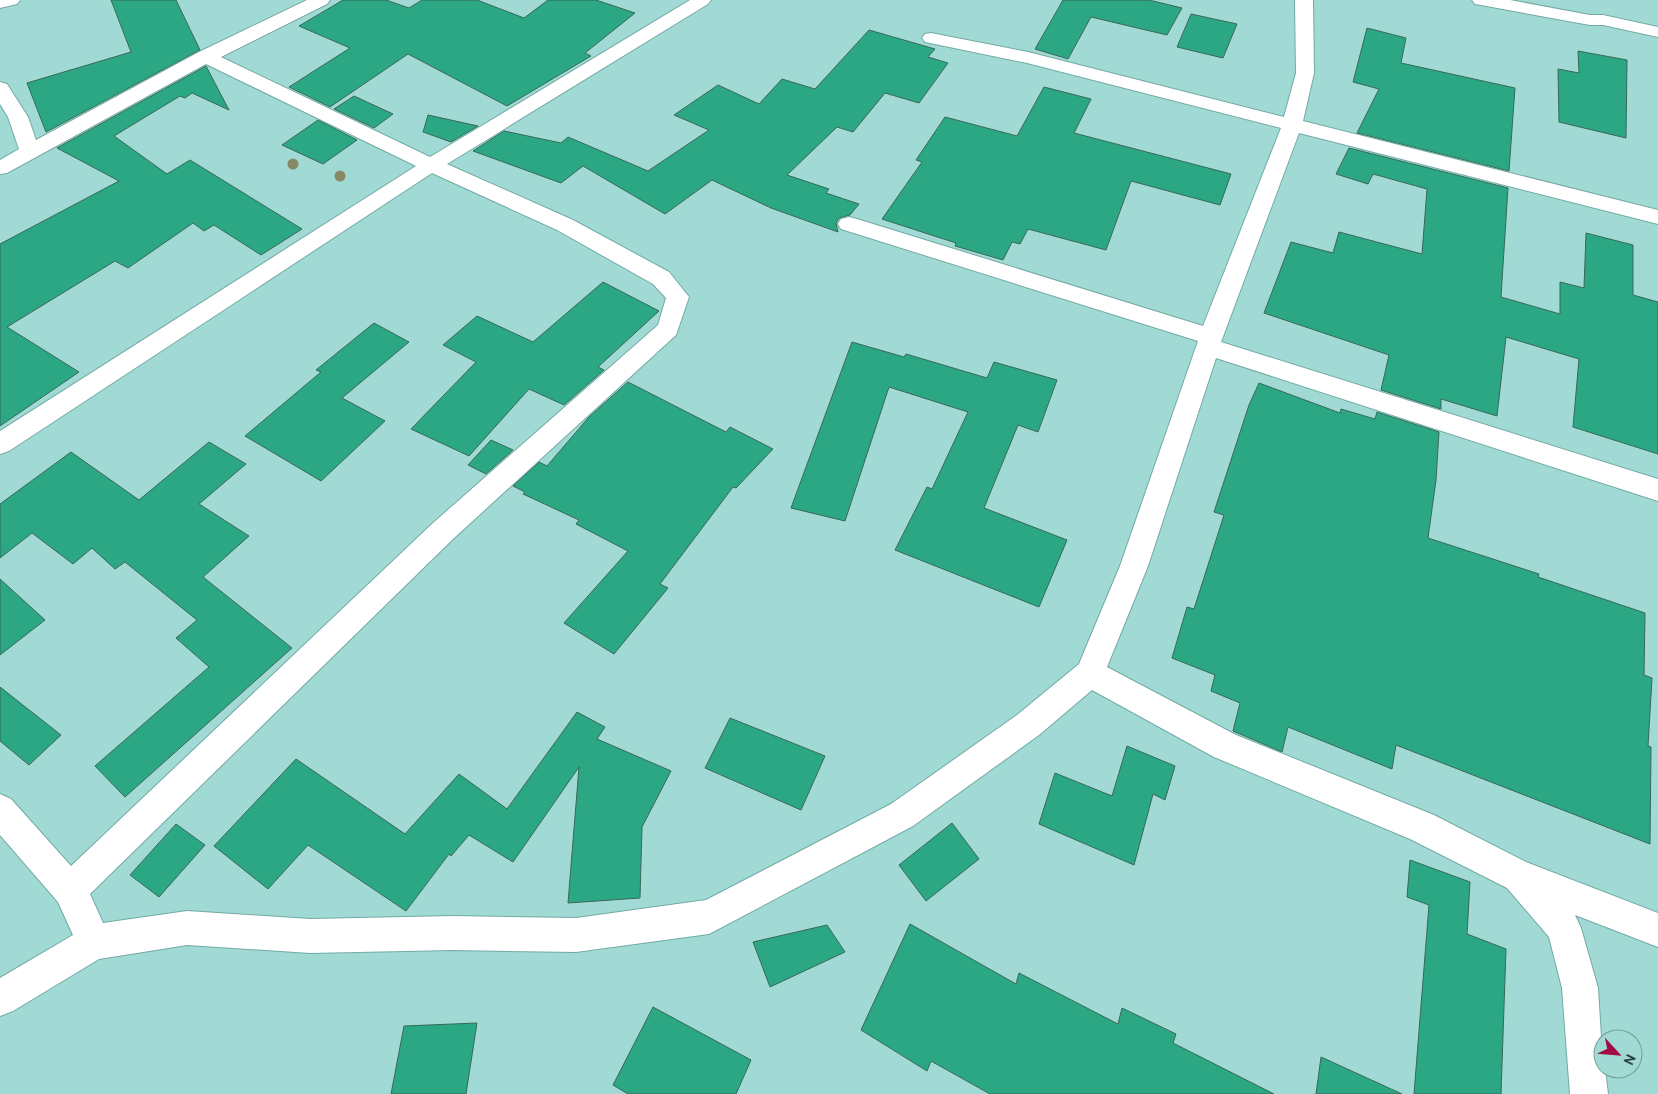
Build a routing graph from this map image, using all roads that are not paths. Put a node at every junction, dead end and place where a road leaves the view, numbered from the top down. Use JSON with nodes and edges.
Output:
{"nodes":[{"id":1,"x":11,"y":0,"type":"edge"},
{"id":2,"x":320,"y":0,"type":"edge"},
{"id":3,"x":702,"y":0,"type":"edge"},
{"id":4,"x":1304,"y":0,"type":"edge"},
{"id":5,"x":1481,"y":0,"type":"edge"},
{"id":6,"x":1609,"y":0,"type":"edge"},
{"id":7,"x":0,"y":3,"type":"edge"},
{"id":8,"x":1603,"y":20,"type":"junction"},
{"id":9,"x":1658,"y":32,"type":"edge"},
{"id":10,"x":931,"y":38,"type":"dead end"},
{"id":11,"x":205,"y":56,"type":"junction"},
{"id":12,"x":0,"y":88,"type":"edge"},
{"id":13,"x":1292,"y":124,"type":"junction"},
{"id":14,"x":30,"y":152,"type":"junction"},
{"id":15,"x":431,"y":165,"type":"junction"},
{"id":16,"x":0,"y":168,"type":"edge"},
{"id":17,"x":1658,"y":217,"type":"edge"},
{"id":18,"x":850,"y":224,"type":"dead end"},
{"id":19,"x":1209,"y":342,"type":"junction"},
{"id":20,"x":0,"y":444,"type":"edge"},
{"id":21,"x":1658,"y":490,"type":"edge"},
{"id":22,"x":1090,"y":673,"type":"junction"},
{"id":23,"x":0,"y":810,"type":"edge"},
{"id":24,"x":1517,"y":875,"type":"junction"},
{"id":25,"x":70,"y":890,"type":"junction"},
{"id":26,"x":1658,"y":930,"type":"edge"},
{"id":27,"x":94,"y":942,"type":"junction"},
{"id":28,"x":0,"y":998,"type":"edge"},
{"id":29,"x":1589,"y":1094,"type":"edge"}],
"edges":[{"from":1,"to":7,"type":"street"},
{"from":2,"to":11,"type":"street"},
{"from":3,"to":15,"type":"street"},
{"from":4,"to":13,"type":"street"},
{"from":5,"to":8,"type":"street"},
{"from":6,"to":8,"type":"street"},
{"from":8,"to":9,"type":"street"},
{"from":10,"to":13,"type":"street"},
{"from":11,"to":14,"type":"street"},
{"from":11,"to":15,"type":"street"},
{"from":12,"to":14,"type":"street"},
{"from":13,"to":17,"type":"street"},
{"from":13,"to":19,"type":"street"},
{"from":14,"to":16,"type":"street"},
{"from":15,"to":20,"type":"street"},
{"from":15,"to":25,"type":"street"},
{"from":18,"to":19,"type":"street"},
{"from":19,"to":21,"type":"street"},
{"from":19,"to":22,"type":"street"},
{"from":22,"to":24,"type":"street"},
{"from":22,"to":27,"type":"street"},
{"from":23,"to":25,"type":"street"},
{"from":24,"to":26,"type":"street"},
{"from":24,"to":29,"type":"street"},
{"from":25,"to":27,"type":"street"},
{"from":27,"to":28,"type":"street"}]}
